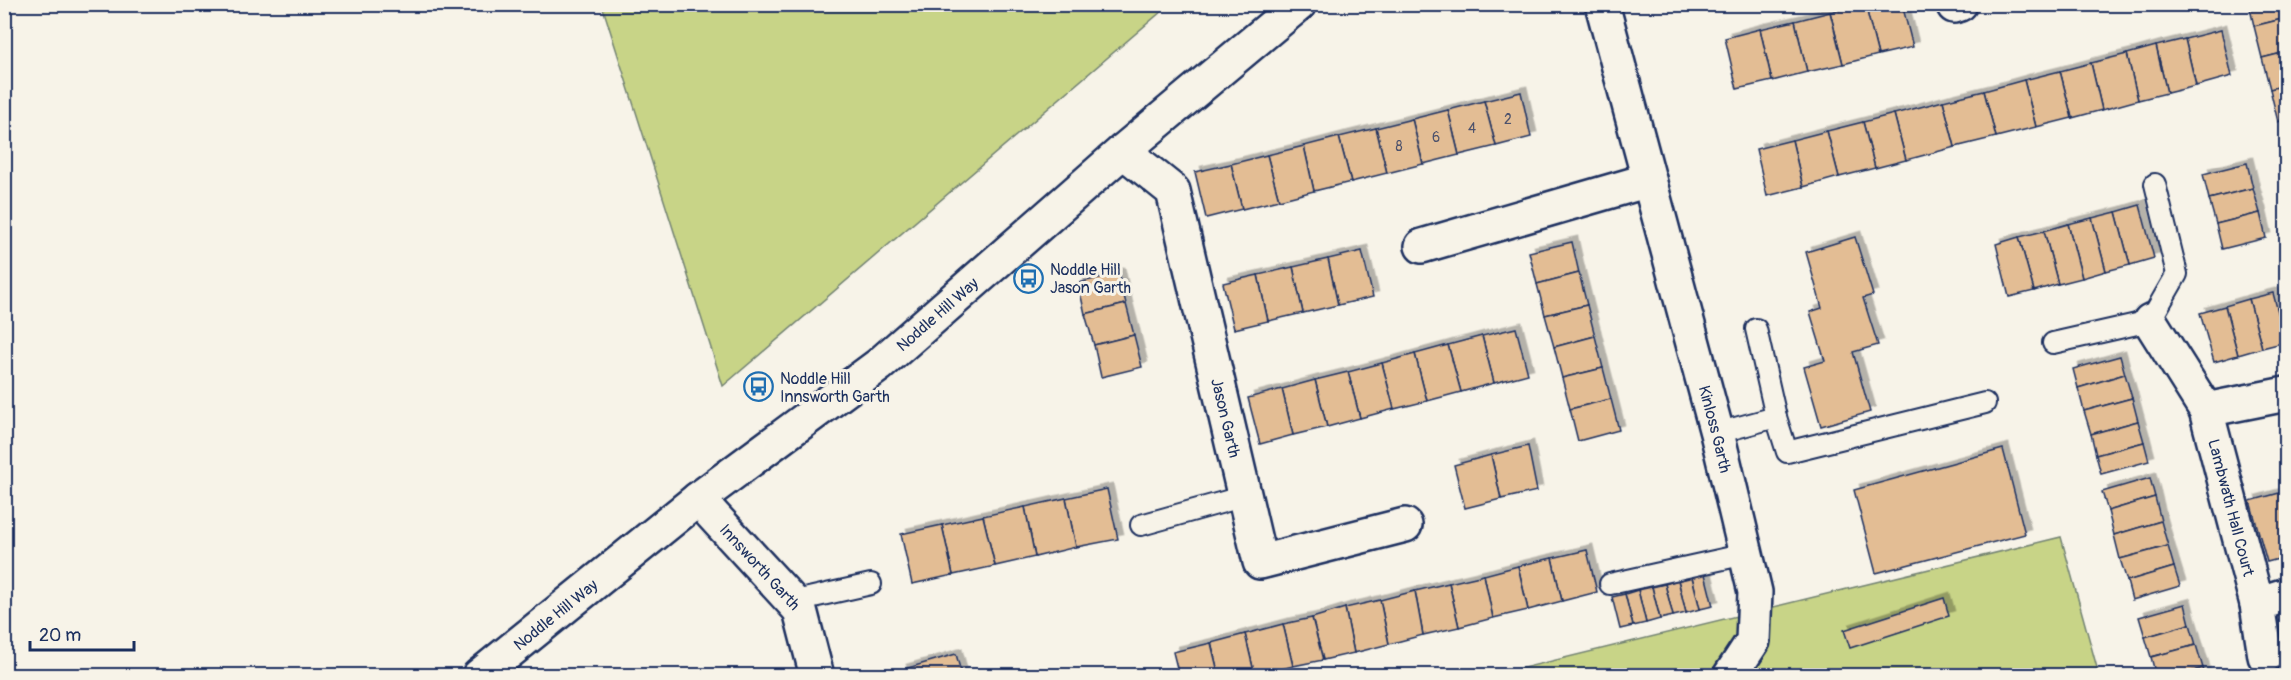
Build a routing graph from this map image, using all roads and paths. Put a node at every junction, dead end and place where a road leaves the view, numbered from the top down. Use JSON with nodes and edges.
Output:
{"nodes":[{"id":1,"x":1299,"y":4,"type":"edge"},
{"id":2,"x":1602,"y":4,"type":"edge"},
{"id":3,"x":1123,"y":151,"type":"junction"},
{"id":4,"x":1649,"y":180,"type":"junction"},
{"id":5,"x":2156,"y":184,"type":"dead end"},
{"id":6,"x":1422,"y":246,"type":"dead end"},
{"id":7,"x":2150,"y":321,"type":"junction"},
{"id":8,"x":1756,"y":329,"type":"dead end"},
{"id":9,"x":2053,"y":343,"type":"dead end"},
{"id":10,"x":2286,"y":394,"type":"edge"},
{"id":11,"x":1985,"y":403,"type":"dead end"},
{"id":12,"x":2206,"y":410,"type":"junction"},
{"id":13,"x":1776,"y":417,"type":"junction"},
{"id":14,"x":1717,"y":433,"type":"junction"},
{"id":15,"x":1245,"y":496,"type":"junction"},
{"id":16,"x":698,"y":499,"type":"junction"},
{"id":17,"x":1141,"y":525,"type":"dead end"},
{"id":18,"x":1405,"y":525,"type":"dead end"},
{"id":19,"x":1746,"y":554,"type":"junction"},
{"id":20,"x":871,"y":584,"type":"dead end"},
{"id":21,"x":1610,"y":584,"type":"dead end"},
{"id":22,"x":2272,"y":599,"type":"edge"},
{"id":23,"x":791,"y":602,"type":"junction"},
{"id":24,"x":2265,"y":656,"type":"dead end"},
{"id":25,"x":479,"y":675,"type":"edge"},
{"id":26,"x":817,"y":675,"type":"edge"},
{"id":27,"x":1730,"y":675,"type":"edge"}],
"edges":[{"from":1,"to":3,"type":"street","name":"Noddle Hill Way"},
{"from":2,"to":4,"type":"street","name":"Kinloss Garth"},
{"from":3,"to":15,"type":"street","name":"Jason Garth"},
{"from":3,"to":16,"type":"street","name":"Noddle Hill Way"},
{"from":4,"to":6,"type":"street"},
{"from":4,"to":14,"type":"street","name":"Kinloss Garth"},
{"from":5,"to":7,"type":"lane"},
{"from":7,"to":9,"type":"lane"},
{"from":7,"to":12,"type":"street","name":"Lambwath Hall Court"},
{"from":8,"to":13,"type":"lane"},
{"from":10,"to":12,"type":"street"},
{"from":11,"to":13,"type":"lane"},
{"from":12,"to":22,"type":"street","name":"Lambwath Hall Court"},
{"from":13,"to":14,"type":"lane"},
{"from":14,"to":19,"type":"street","name":"Kinloss Garth"},
{"from":15,"to":17,"type":"lane"},
{"from":15,"to":18,"type":"street","name":"Jason Garth"},
{"from":16,"to":23,"type":"street","name":"Innsworth Garth"},
{"from":16,"to":25,"type":"street","name":"Noddle Hill Way"},
{"from":19,"to":21,"type":"lane"},
{"from":19,"to":27,"type":"street","name":"Kinloss Garth"},
{"from":20,"to":23,"type":"lane"},
{"from":22,"to":24,"type":"street","name":"Lambwath Hall Court"},
{"from":23,"to":26,"type":"street","name":"Innsworth Garth"}]}
